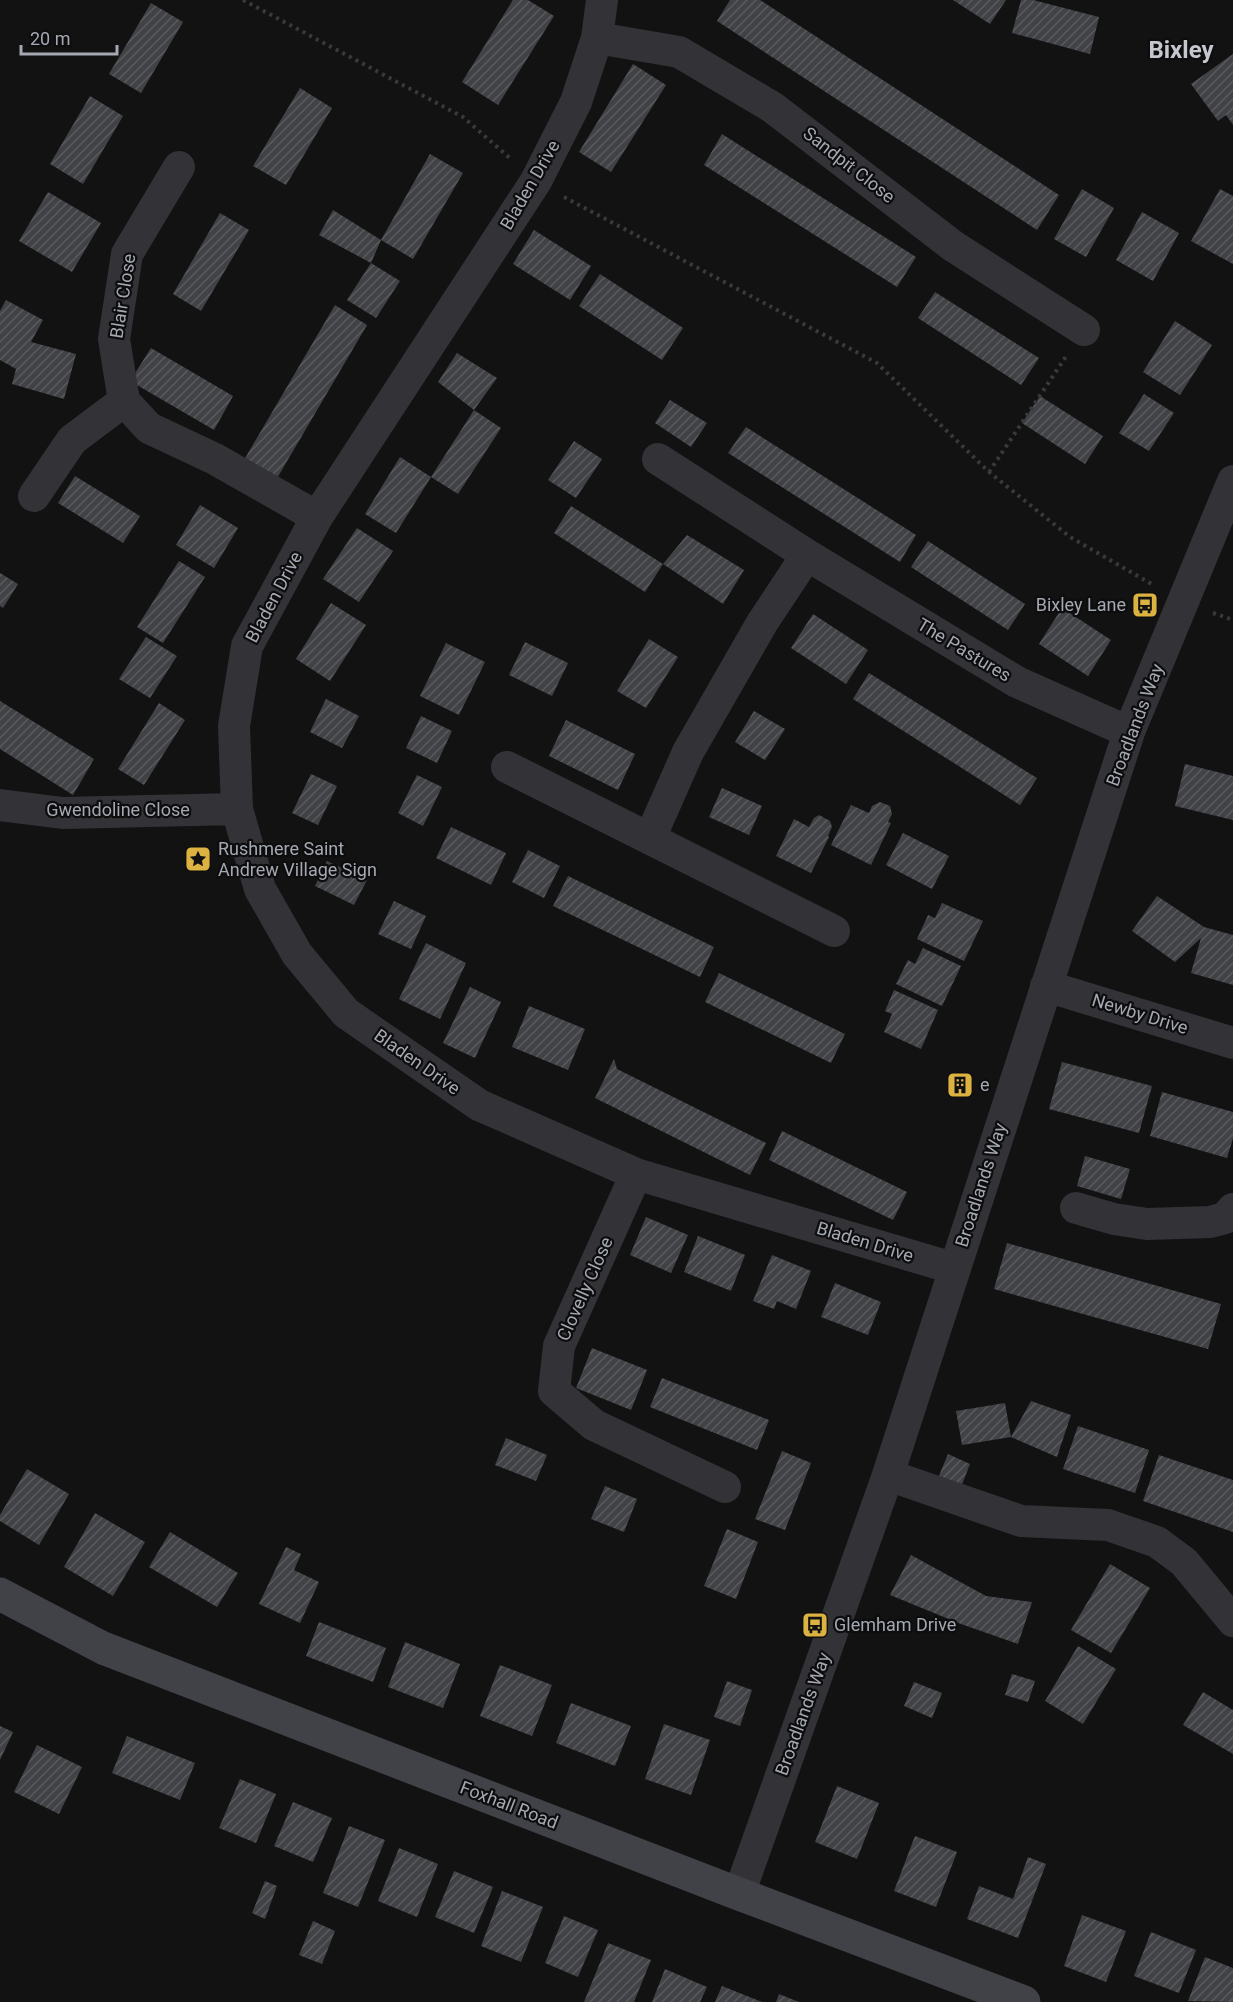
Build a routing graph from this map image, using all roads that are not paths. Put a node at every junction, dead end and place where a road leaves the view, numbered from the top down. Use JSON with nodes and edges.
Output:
{"nodes":[{"id":1,"x":602,"y":0,"type":"edge"},
{"id":2,"x":597,"y":38,"type":"junction"},
{"id":3,"x":179,"y":167,"type":"dead end"},
{"id":4,"x":1084,"y":330,"type":"road end"},
{"id":5,"x":124,"y":401,"type":"junction"},
{"id":6,"x":658,"y":459,"type":"dead end"},
{"id":7,"x":1233,"y":481,"type":"edge"},
{"id":8,"x":34,"y":496,"type":"dead end"},
{"id":9,"x":317,"y":517,"type":"junction"},
{"id":10,"x":807,"y":555,"type":"junction"},
{"id":11,"x":1129,"y":732,"type":"junction"},
{"id":12,"x":507,"y":767,"type":"dead end"},
{"id":13,"x":0,"y":805,"type":"edge"},
{"id":14,"x":237,"y":809,"type":"junction"},
{"id":15,"x":650,"y":837,"type":"junction"},
{"id":16,"x":834,"y":930,"type":"dead end"},
{"id":17,"x":1046,"y":986,"type":"junction"},
{"id":18,"x":1233,"y":1043,"type":"edge"},
{"id":19,"x":636,"y":1174,"type":"junction"},
{"id":20,"x":1076,"y":1208,"type":"dead end"},
{"id":21,"x":1230,"y":1221,"type":"edge"},
{"id":22,"x":953,"y":1268,"type":"junction"},
{"id":23,"x":888,"y":1475,"type":"junction"},
{"id":24,"x":725,"y":1487,"type":"dead end"},
{"id":25,"x":0,"y":1594,"type":"edge"},
{"id":26,"x":1233,"y":1621,"type":"edge"},
{"id":27,"x":739,"y":1894,"type":"junction"},
{"id":28,"x":1024,"y":2002,"type":"edge"}],
"edges":[{"from":1,"to":2,"type":"street","name":"Bladen Drive"},
{"from":2,"to":4,"type":"street","name":"Sandpit Close"},
{"from":2,"to":9,"type":"street","name":"Bladen Drive"},
{"from":3,"to":5,"type":"street","name":"Blair Close"},
{"from":5,"to":8,"type":"street"},
{"from":5,"to":9,"type":"street"},
{"from":6,"to":10,"type":"street","name":"The Pastures"},
{"from":7,"to":11,"type":"street","name":"Broadlands Way"},
{"from":9,"to":14,"type":"street","name":"Bladen Drive"},
{"from":10,"to":11,"type":"street","name":"The Pastures"},
{"from":10,"to":15,"type":"street"},
{"from":11,"to":17,"type":"street","name":"Broadlands Way"},
{"from":12,"to":15,"type":"street"},
{"from":13,"to":14,"type":"street","name":"Gwendoline Close"},
{"from":14,"to":19,"type":"street","name":"Bladen Drive"},
{"from":15,"to":16,"type":"street"},
{"from":17,"to":18,"type":"street","name":"Newby Drive"},
{"from":17,"to":22,"type":"street","name":"Broadlands Way"},
{"from":19,"to":22,"type":"street","name":"Bladen Drive"},
{"from":19,"to":24,"type":"street","name":"Clovelly Close"},
{"from":20,"to":21,"type":"street"},
{"from":22,"to":23,"type":"street","name":"Broadlands Way"},
{"from":23,"to":26,"type":"street"},
{"from":23,"to":27,"type":"street","name":"Broadlands Way"},
{"from":25,"to":27,"type":"street","name":"Foxhall Road"},
{"from":27,"to":28,"type":"street","name":"Foxhall Road"}]}
